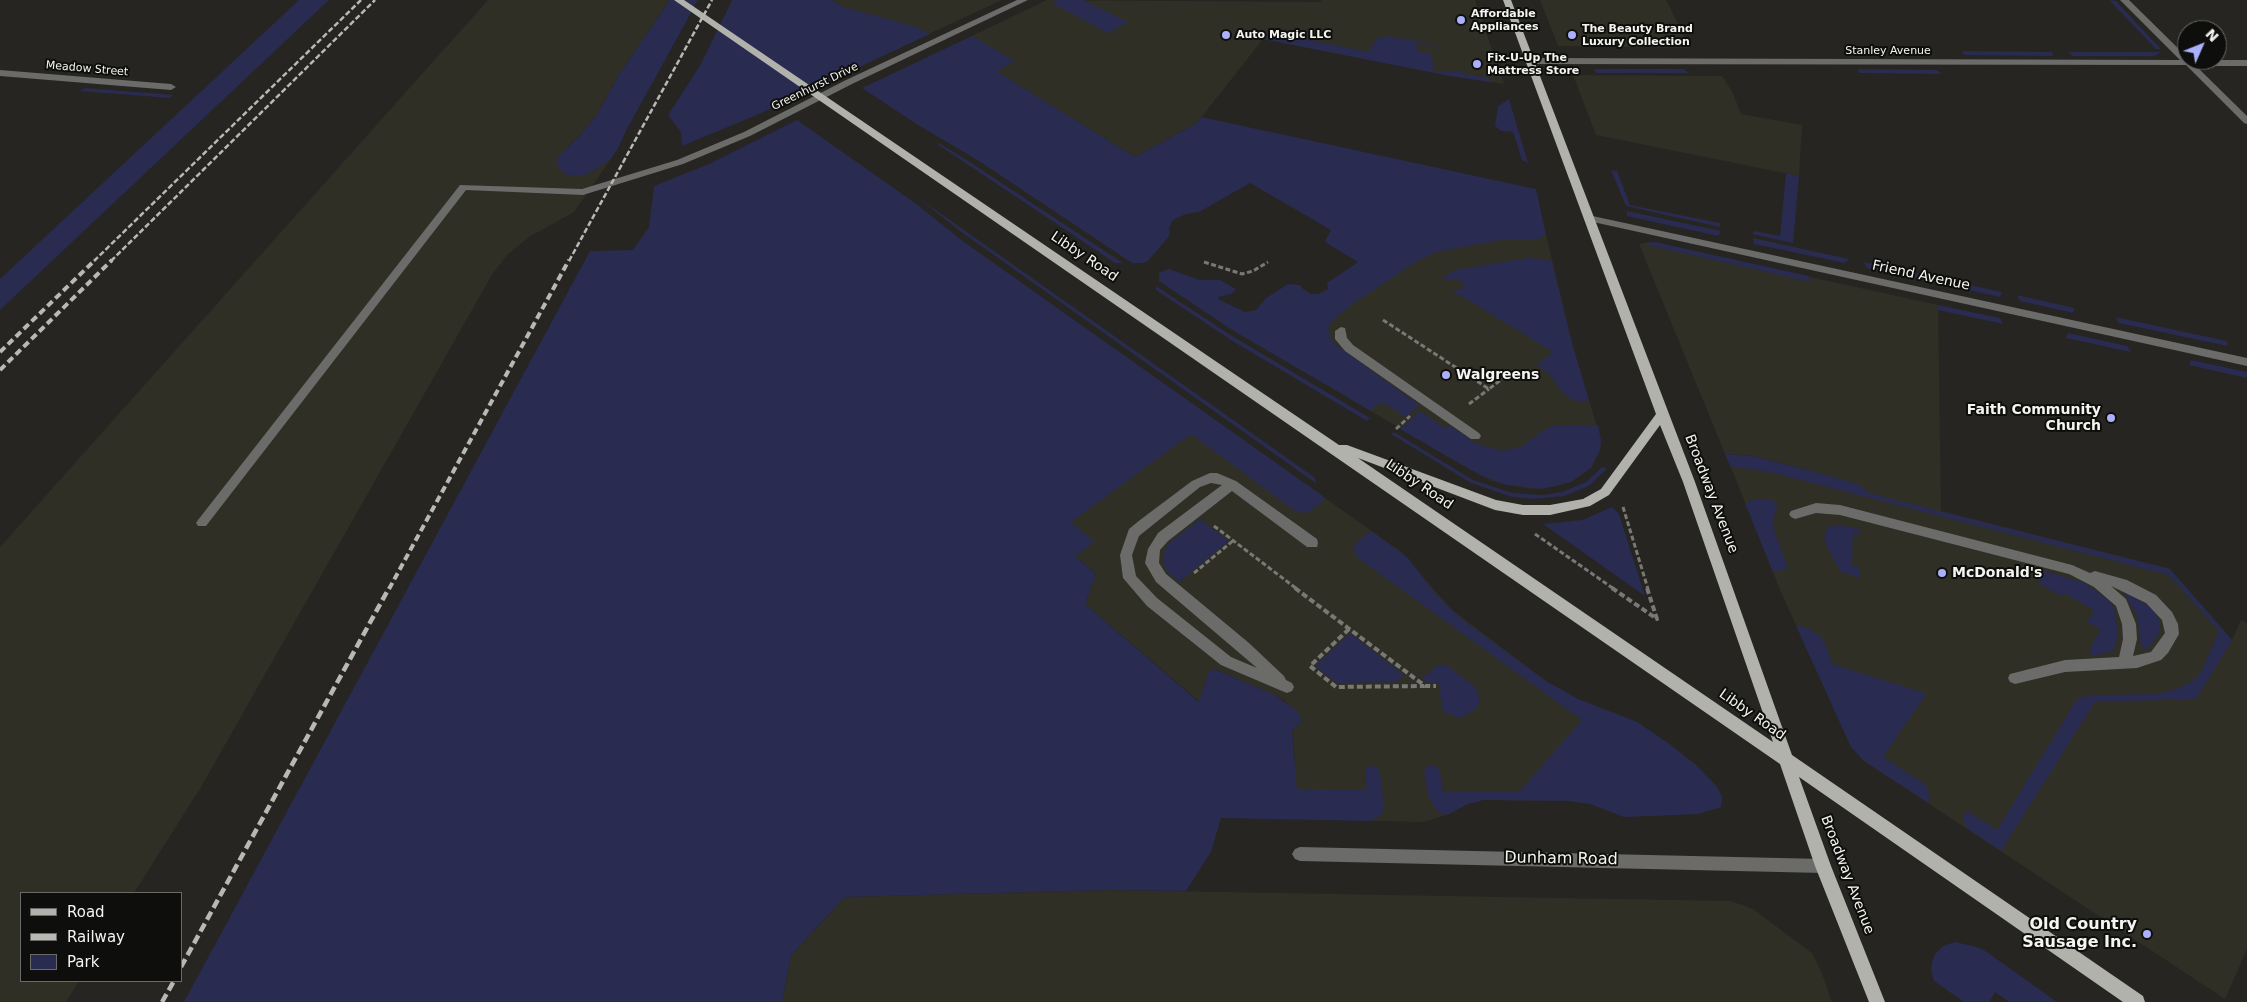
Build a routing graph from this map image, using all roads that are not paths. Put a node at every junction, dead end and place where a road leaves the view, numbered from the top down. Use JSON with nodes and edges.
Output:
{"nodes":[{"id":1,"x":678,"y":0,"type":"edge"},
{"id":2,"x":1024,"y":0,"type":"edge"},
{"id":3,"x":1507,"y":0,"type":"edge"},
{"id":4,"x":2124,"y":0,"type":"edge"},
{"id":5,"x":2177,"y":52,"type":"edge"},
{"id":6,"x":1530,"y":61,"type":"junction"},
{"id":7,"x":2177,"y":63,"type":"edge"},
{"id":8,"x":2227,"y":63,"type":"edge"},
{"id":9,"x":2247,"y":63,"type":"edge"},
{"id":10,"x":2195,"y":70,"type":"edge"},
{"id":11,"x":0,"y":73,"type":"edge"},
{"id":12,"x":171,"y":87,"type":"dead end"},
{"id":13,"x":2247,"y":121,"type":"edge"},
{"id":14,"x":1588,"y":218,"type":"junction"},
{"id":15,"x":1341,"y":331,"type":"dead end"},
{"id":16,"x":2247,"y":362,"type":"edge"},
{"id":17,"x":1662,"y":414,"type":"junction"},
{"id":18,"x":1475,"y":436,"type":"dead end"},
{"id":19,"x":1320,"y":439,"type":"junction"},
{"id":20,"x":1232,"y":484,"type":"junction"},
{"id":21,"x":1795,"y":514,"type":"dead end"},
{"id":22,"x":202,"y":523,"type":"dead end"},
{"id":23,"x":1312,"y":543,"type":"dead end"},
{"id":24,"x":2072,"y":570,"type":"junction"},
{"id":25,"x":2125,"y":663,"type":"junction"},
{"id":26,"x":2015,"y":678,"type":"dead end"},
{"id":27,"x":1785,"y":760,"type":"junction"},
{"id":28,"x":1300,"y":854,"type":"dead end"},
{"id":29,"x":1823,"y":866,"type":"junction"},
{"id":30,"x":1877,"y":1002,"type":"edge"},
{"id":31,"x":2137,"y":1002,"type":"edge"}],
"edges":[{"from":1,"to":19,"type":"main road","name":"Libby Road"},
{"from":2,"to":22,"type":"street","name":"Greenhurst Drive"},
{"from":3,"to":6,"type":"main road","name":"Broadway Avenue"},
{"from":4,"to":5,"type":"street"},
{"from":6,"to":7,"type":"street","name":"Stanley Avenue"},
{"from":6,"to":14,"type":"main road","name":"Broadway Avenue"},
{"from":8,"to":9,"type":"street","name":"Stanley Avenue"},
{"from":10,"to":13,"type":"street"},
{"from":11,"to":12,"type":"street","name":"Meadow Street"},
{"from":14,"to":16,"type":"street","name":"Friend Avenue"},
{"from":14,"to":17,"type":"main road","name":"Broadway Avenue"},
{"from":15,"to":18,"type":"street"},
{"from":17,"to":19,"type":"main road"},
{"from":17,"to":27,"type":"main road","name":"Broadway Avenue"},
{"from":19,"to":27,"type":"main road","name":"Libby Road"},
{"from":20,"to":20,"type":"street"},
{"from":20,"to":23,"type":"street"},
{"from":21,"to":24,"type":"street"},
{"from":24,"to":25,"type":"street"},
{"from":24,"to":25,"type":"street"},
{"from":25,"to":26,"type":"street"},
{"from":27,"to":29,"type":"main road","name":"Broadway Avenue"},
{"from":27,"to":31,"type":"main road","name":"Libby Road"},
{"from":28,"to":29,"type":"street","name":"Dunham Road"},
{"from":29,"to":30,"type":"main road","name":"Broadway Avenue"}]}
